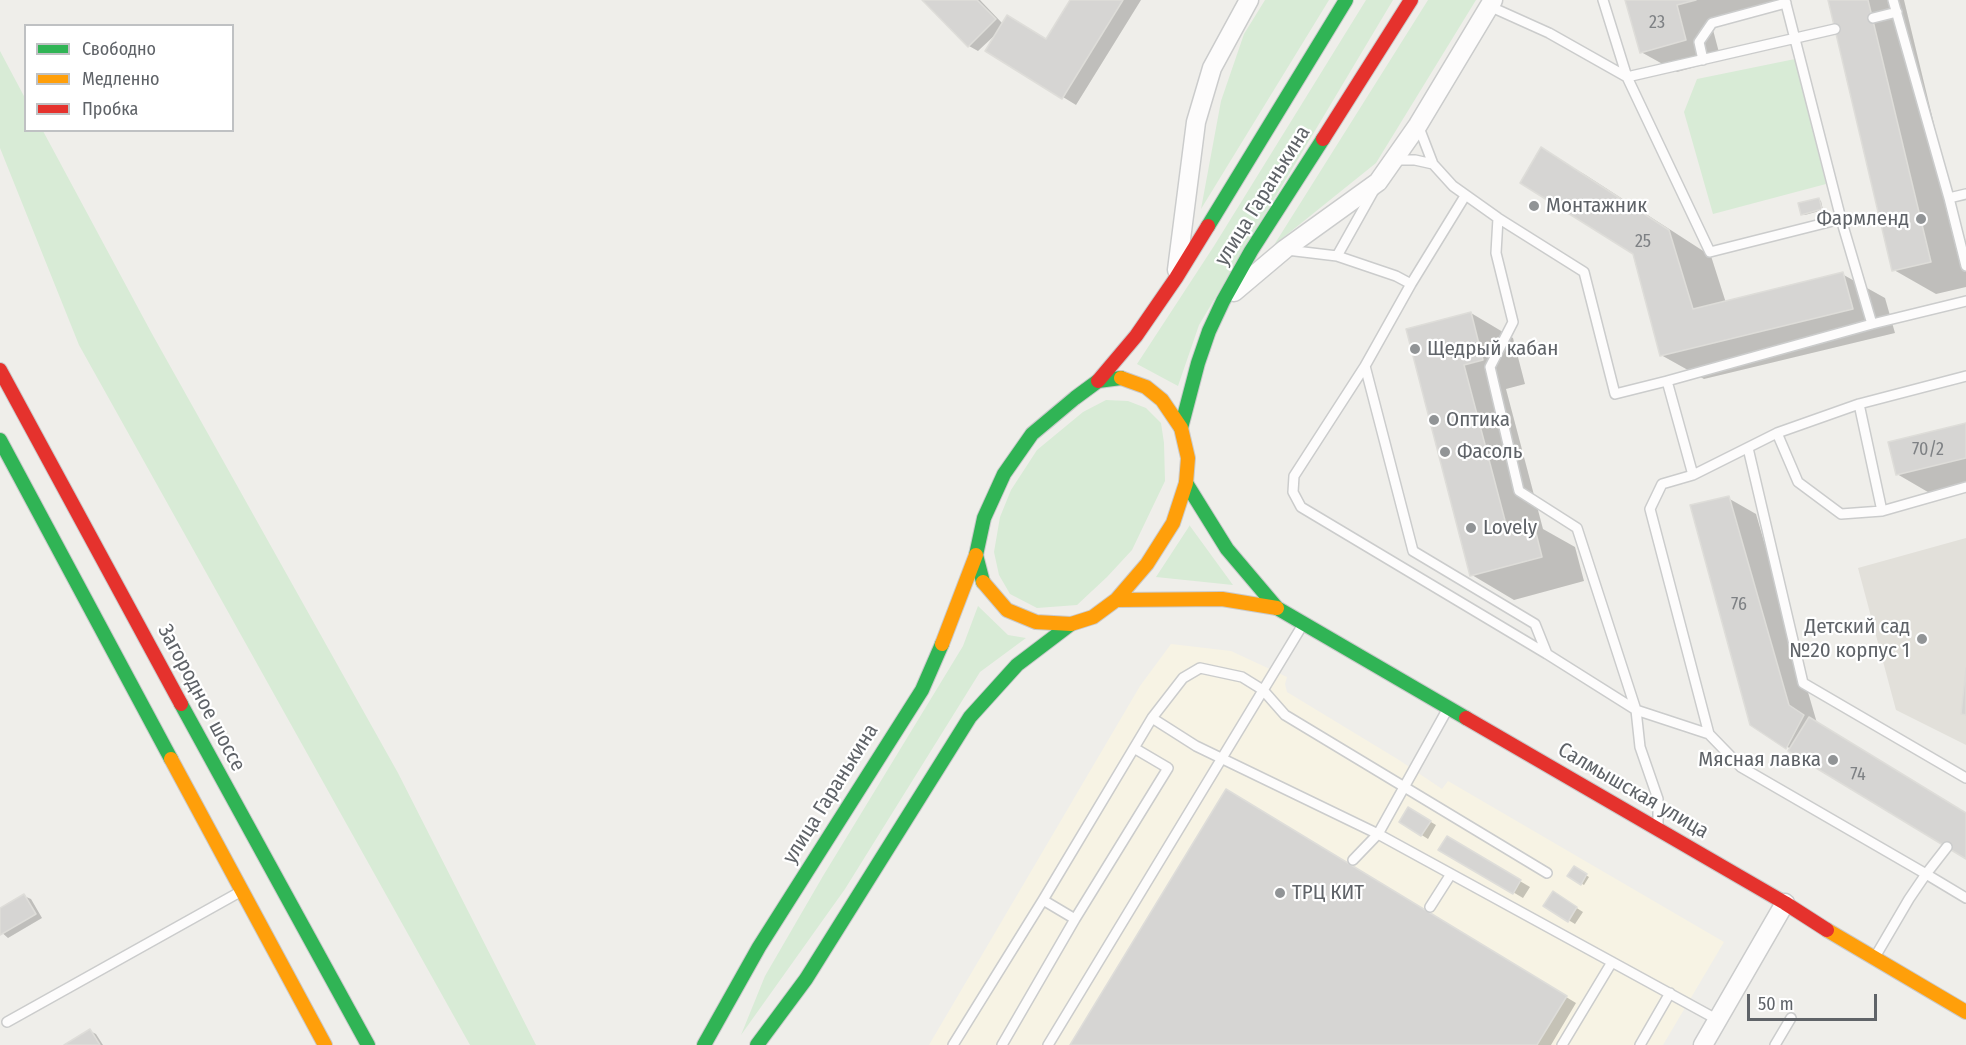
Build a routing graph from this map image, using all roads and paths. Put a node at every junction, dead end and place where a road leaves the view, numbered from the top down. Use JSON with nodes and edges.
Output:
{"nodes":[{"id":1,"x":1249,"y":0,"type":"edge"},
{"id":2,"x":1346,"y":0,"type":"edge"},
{"id":3,"x":1411,"y":0,"type":"edge"},
{"id":4,"x":1603,"y":0,"type":"edge"},
{"id":5,"x":1893,"y":0,"type":"edge"},
{"id":6,"x":1786,"y":2,"type":"edge"},
{"id":7,"x":1491,"y":3,"type":"edge"},
{"id":8,"x":1897,"y":12,"type":"junction"},
{"id":9,"x":1873,"y":18,"type":"dead end"},
{"id":10,"x":1835,"y":29,"type":"dead end"},
{"id":11,"x":1795,"y":40,"type":"junction"},
{"id":12,"x":1703,"y":60,"type":"junction"},
{"id":13,"x":1627,"y":77,"type":"junction"},
{"id":14,"x":1418,"y":125,"type":"junction"},
{"id":15,"x":1395,"y":160,"type":"junction"},
{"id":16,"x":1433,"y":164,"type":"junction"},
{"id":17,"x":1378,"y":182,"type":"junction"},
{"id":18,"x":1966,"y":194,"type":"edge"},
{"id":19,"x":1465,"y":196,"type":"junction"},
{"id":20,"x":1949,"y":198,"type":"junction"},
{"id":21,"x":1498,"y":218,"type":"junction"},
{"id":22,"x":1841,"y":219,"type":"junction"},
{"id":23,"x":1285,"y":249,"type":"junction"},
{"id":24,"x":1337,"y":256,"type":"junction"},
{"id":25,"x":1966,"y":266,"type":"edge"},
{"id":26,"x":1176,"y":278,"type":"junction"},
{"id":27,"x":1411,"y":284,"type":"junction"},
{"id":28,"x":1223,"y":301,"type":"junction"},
{"id":29,"x":1966,"y":301,"type":"edge"},
{"id":30,"x":1872,"y":324,"type":"junction"},
{"id":31,"x":1365,"y":366,"type":"junction"},
{"id":32,"x":0,"y":370,"type":"edge"},
{"id":33,"x":1966,"y":376,"type":"edge"},
{"id":34,"x":1098,"y":381,"type":"junction"},
{"id":35,"x":1666,"y":381,"type":"junction"},
{"id":36,"x":1859,"y":404,"type":"junction"},
{"id":37,"x":1181,"y":428,"type":"junction"},
{"id":38,"x":1777,"y":432,"type":"junction"},
{"id":39,"x":0,"y":440,"type":"edge"},
{"id":40,"x":1748,"y":448,"type":"junction"},
{"id":41,"x":1693,"y":476,"type":"junction"},
{"id":42,"x":1186,"y":483,"type":"junction"},
{"id":43,"x":1966,"y":487,"type":"edge"},
{"id":44,"x":1882,"y":511,"type":"junction"},
{"id":45,"x":976,"y":555,"type":"junction"},
{"id":46,"x":1116,"y":600,"type":"junction"},
{"id":47,"x":1277,"y":608,"type":"junction"},
{"id":48,"x":1071,"y":624,"type":"junction"},
{"id":49,"x":1304,"y":624,"type":"junction"},
{"id":50,"x":1547,"y":654,"type":"junction"},
{"id":51,"x":1263,"y":690,"type":"junction"},
{"id":52,"x":1449,"y":706,"type":"junction"},
{"id":53,"x":1636,"y":710,"type":"junction"},
{"id":54,"x":1152,"y":718,"type":"junction"},
{"id":55,"x":1709,"y":734,"type":"junction"},
{"id":56,"x":1134,"y":748,"type":"junction"},
{"id":57,"x":1223,"y":758,"type":"junction"},
{"id":58,"x":1966,"y":778,"type":"edge"},
{"id":59,"x":1405,"y":786,"type":"junction"},
{"id":60,"x":1658,"y":830,"type":"junction"},
{"id":61,"x":1378,"y":834,"type":"junction"},
{"id":62,"x":1947,"y":847,"type":"dead end"},
{"id":63,"x":1353,"y":860,"type":"dead end"},
{"id":64,"x":1547,"y":873,"type":"dead end"},
{"id":65,"x":1451,"y":874,"type":"junction"},
{"id":66,"x":1926,"y":874,"type":"junction"},
{"id":67,"x":243,"y":890,"type":"junction"},
{"id":68,"x":1966,"y":898,"type":"edge"},
{"id":69,"x":1043,"y":900,"type":"junction"},
{"id":70,"x":1785,"y":903,"type":"junction"},
{"id":71,"x":1430,"y":907,"type":"dead end"},
{"id":72,"x":1076,"y":919,"type":"junction"},
{"id":73,"x":1874,"y":959,"type":"junction"},
{"id":74,"x":1612,"y":962,"type":"junction"},
{"id":75,"x":1670,"y":993,"type":"junction"},
{"id":76,"x":1966,"y":1012,"type":"edge"},
{"id":77,"x":1791,"y":1018,"type":"dead end"},
{"id":78,"x":1718,"y":1020,"type":"junction"},
{"id":79,"x":7,"y":1022,"type":"dead end"},
{"id":80,"x":325,"y":1045,"type":"edge"},
{"id":81,"x":368,"y":1045,"type":"edge"},
{"id":82,"x":704,"y":1045,"type":"edge"},
{"id":83,"x":757,"y":1045,"type":"edge"},
{"id":84,"x":953,"y":1045,"type":"edge"},
{"id":85,"x":1002,"y":1045,"type":"edge"},
{"id":86,"x":1048,"y":1045,"type":"edge"},
{"id":87,"x":1562,"y":1045,"type":"edge"},
{"id":88,"x":1640,"y":1045,"type":"edge"},
{"id":89,"x":1703,"y":1045,"type":"edge"},
{"id":90,"x":1775,"y":1045,"type":"edge"}],
"edges":[{"from":1,"to":26,"type":"street"},
{"from":2,"to":26,"type":"main road","name":"улица Гаранькина"},
{"from":3,"to":28,"type":"main road","name":"улица Гаранькина"},
{"from":4,"to":13,"type":"lane"},
{"from":5,"to":8,"type":"lane"},
{"from":6,"to":11,"type":"lane"},
{"from":6,"to":12,"type":"lane"},
{"from":7,"to":13,"type":"lane"},
{"from":7,"to":14,"type":"street"},
{"from":8,"to":9,"type":"lane"},
{"from":8,"to":20,"type":"lane"},
{"from":10,"to":11,"type":"lane"},
{"from":11,"to":12,"type":"lane"},
{"from":11,"to":22,"type":"lane"},
{"from":12,"to":13,"type":"lane"},
{"from":13,"to":22,"type":"lane"},
{"from":14,"to":15,"type":"street"},
{"from":14,"to":16,"type":"lane"},
{"from":15,"to":16,"type":"lane"},
{"from":15,"to":17,"type":"street"},
{"from":16,"to":19,"type":"lane"},
{"from":17,"to":23,"type":"street"},
{"from":17,"to":24,"type":"lane"},
{"from":18,"to":20,"type":"lane"},
{"from":19,"to":21,"type":"lane"},
{"from":19,"to":27,"type":"lane"},
{"from":20,"to":25,"type":"lane"},
{"from":21,"to":35,"type":"lane"},
{"from":21,"to":53,"type":"lane"},
{"from":22,"to":30,"type":"lane"},
{"from":23,"to":24,"type":"lane"},
{"from":23,"to":28,"type":"street"},
{"from":24,"to":27,"type":"lane"},
{"from":26,"to":34,"type":"main road","name":"улица Гаранькина"},
{"from":27,"to":31,"type":"lane"},
{"from":28,"to":37,"type":"main road","name":"улица Гаранькина"},
{"from":29,"to":30,"type":"lane"},
{"from":30,"to":35,"type":"lane"},
{"from":31,"to":50,"type":"lane"},
{"from":31,"to":50,"type":"lane"},
{"from":32,"to":81,"type":"main road","name":"Загородное шоссе"},
{"from":33,"to":36,"type":"lane"},
{"from":34,"to":37,"type":"main road"},
{"from":34,"to":45,"type":"main road","name":"улица Гаранькина"},
{"from":35,"to":41,"type":"lane"},
{"from":36,"to":38,"type":"lane"},
{"from":36,"to":44,"type":"lane"},
{"from":37,"to":42,"type":"main road"},
{"from":38,"to":40,"type":"lane"},
{"from":38,"to":44,"type":"lane"},
{"from":39,"to":67,"type":"main road"},
{"from":40,"to":41,"type":"lane"},
{"from":40,"to":58,"type":"lane"},
{"from":41,"to":55,"type":"lane"},
{"from":42,"to":46,"type":"main road"},
{"from":42,"to":47,"type":"main road","name":"Салмышская улица"},
{"from":43,"to":44,"type":"lane"},
{"from":45,"to":48,"type":"main road"},
{"from":45,"to":82,"type":"main road","name":"улица Гаранькина"},
{"from":46,"to":47,"type":"main road","name":"Салмышская улица"},
{"from":46,"to":48,"type":"main road"},
{"from":47,"to":49,"type":"main road","name":"Салмышская улица"},
{"from":48,"to":83,"type":"main road"},
{"from":49,"to":51,"type":"lane"},
{"from":49,"to":52,"type":"main road","name":"Салмышская улица"},
{"from":50,"to":53,"type":"lane"},
{"from":51,"to":54,"type":"lane"},
{"from":51,"to":57,"type":"lane"},
{"from":51,"to":59,"type":"lane"},
{"from":52,"to":59,"type":"lane"},
{"from":52,"to":60,"type":"main road","name":"Салмышская улица"},
{"from":53,"to":55,"type":"lane"},
{"from":53,"to":60,"type":"lane"},
{"from":54,"to":56,"type":"lane"},
{"from":54,"to":57,"type":"lane"},
{"from":55,"to":66,"type":"lane"},
{"from":56,"to":69,"type":"lane"},
{"from":56,"to":72,"type":"lane"},
{"from":57,"to":61,"type":"lane"},
{"from":57,"to":86,"type":"lane"},
{"from":59,"to":61,"type":"lane"},
{"from":59,"to":64,"type":"lane"},
{"from":60,"to":70,"type":"main road","name":"Салмышская улица"},
{"from":61,"to":63,"type":"lane"},
{"from":61,"to":65,"type":"lane"},
{"from":62,"to":66,"type":"lane"},
{"from":65,"to":71,"type":"lane"},
{"from":65,"to":74,"type":"lane"},
{"from":66,"to":68,"type":"lane"},
{"from":66,"to":73,"type":"lane"},
{"from":67,"to":79,"type":"lane"},
{"from":67,"to":80,"type":"main road"},
{"from":69,"to":72,"type":"lane"},
{"from":69,"to":84,"type":"lane"},
{"from":70,"to":73,"type":"main road","name":"Салмышская улица"},
{"from":70,"to":78,"type":"street"},
{"from":72,"to":85,"type":"lane"},
{"from":73,"to":76,"type":"main road","name":"Салмышская улица"},
{"from":74,"to":75,"type":"lane"},
{"from":74,"to":87,"type":"lane"},
{"from":75,"to":78,"type":"lane"},
{"from":75,"to":88,"type":"lane"},
{"from":77,"to":90,"type":"lane"},
{"from":78,"to":89,"type":"street"}]}
